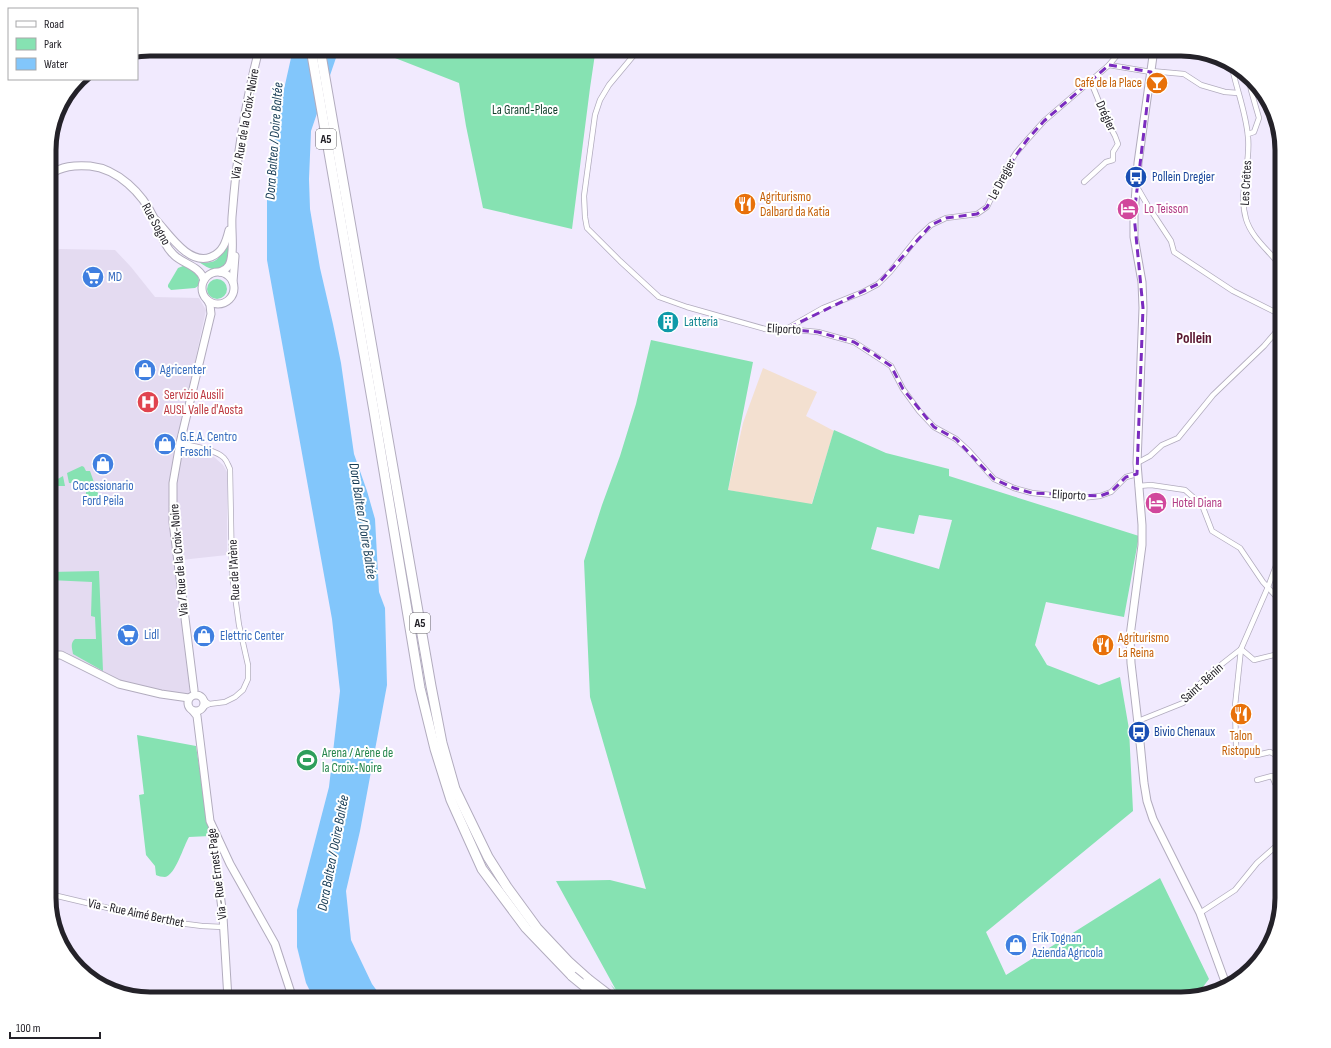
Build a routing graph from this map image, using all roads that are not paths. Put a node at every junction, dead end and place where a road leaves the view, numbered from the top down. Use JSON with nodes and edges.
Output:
{"nodes":[{"id":1,"x":257,"y":56,"type":"edge"},
{"id":2,"x":312,"y":56,"type":"edge"},
{"id":3,"x":321,"y":56,"type":"edge"},
{"id":4,"x":633,"y":56,"type":"edge"},
{"id":5,"x":1116,"y":56,"type":"edge"},
{"id":6,"x":1153,"y":56,"type":"edge"},
{"id":7,"x":1109,"y":65,"type":"junction"},
{"id":8,"x":1151,"y":71,"type":"junction"},
{"id":9,"x":1233,"y":72,"type":"edge"},
{"id":10,"x":1091,"y":82,"type":"junction"},
{"id":11,"x":1250,"y":86,"type":"edge"},
{"id":12,"x":1238,"y":93,"type":"junction"},
{"id":13,"x":1248,"y":134,"type":"junction"},
{"id":14,"x":59,"y":169,"type":"junction"},
{"id":15,"x":56,"y":170,"type":"edge"},
{"id":16,"x":56,"y":171,"type":"edge"},
{"id":17,"x":1084,"y":182,"type":"dead end"},
{"id":18,"x":1135,"y":183,"type":"junction"},
{"id":19,"x":234,"y":199,"type":"junction"},
{"id":20,"x":155,"y":219,"type":"junction"},
{"id":21,"x":232,"y":219,"type":"junction"},
{"id":22,"x":346,"y":228,"type":"junction"},
{"id":23,"x":1275,"y":260,"type":"edge"},
{"id":24,"x":218,"y":272,"type":"junction"},
{"id":25,"x":204,"y":280,"type":"junction"},
{"id":26,"x":233,"y":282,"type":"junction"},
{"id":27,"x":208,"y":301,"type":"junction"},
{"id":28,"x":220,"y":304,"type":"junction"},
{"id":29,"x":1275,"y":312,"type":"edge"},
{"id":30,"x":211,"y":314,"type":"junction"},
{"id":31,"x":786,"y":328,"type":"junction"},
{"id":32,"x":1275,"y":333,"type":"edge"},
{"id":33,"x":180,"y":443,"type":"junction"},
{"id":34,"x":1137,"y":463,"type":"junction"},
{"id":35,"x":1137,"y":474,"type":"junction"},
{"id":36,"x":1138,"y":486,"type":"junction"},
{"id":37,"x":1275,"y":568,"type":"edge"},
{"id":38,"x":1268,"y":587,"type":"junction"},
{"id":39,"x":1275,"y":595,"type":"edge"},
{"id":40,"x":1241,"y":649,"type":"junction"},
{"id":41,"x":56,"y":655,"type":"edge"},
{"id":42,"x":1275,"y":655,"type":"edge"},
{"id":43,"x":194,"y":698,"type":"junction"},
{"id":44,"x":195,"y":713,"type":"junction"},
{"id":45,"x":1138,"y":721,"type":"junction"},
{"id":46,"x":1236,"y":745,"type":"dead end"},
{"id":47,"x":1275,"y":754,"type":"edge"},
{"id":48,"x":1257,"y":755,"type":"dead end"},
{"id":49,"x":1258,"y":780,"type":"dead end"},
{"id":50,"x":1275,"y":783,"type":"edge"},
{"id":51,"x":210,"y":822,"type":"junction"},
{"id":52,"x":1275,"y":847,"type":"edge"},
{"id":53,"x":56,"y":896,"type":"edge"},
{"id":54,"x":1200,"y":913,"type":"junction"},
{"id":55,"x":223,"y":928,"type":"junction"},
{"id":56,"x":1225,"y":981,"type":"edge"},
{"id":57,"x":228,"y":992,"type":"edge"},
{"id":58,"x":291,"y":992,"type":"edge"},
{"id":59,"x":591,"y":992,"type":"edge"},
{"id":60,"x":605,"y":992,"type":"edge"}],
"edges":[{"from":1,"to":19,"type":"street","name":"Via / Rue de la Croix-Noire"},
{"from":2,"to":22,"type":"highway","number":"A5"},
{"from":3,"to":22,"type":"highway","number":"A5"},
{"from":4,"to":31,"type":"street","name":"Eliporto"},
{"from":5,"to":7,"type":"street","name":"Le Dregier"},
{"from":6,"to":8,"type":"street"},
{"from":7,"to":8,"type":"street"},
{"from":7,"to":10,"type":"street","name":"Le Dregier"},
{"from":8,"to":12,"type":"street"},
{"from":8,"to":18,"type":"street"},
{"from":9,"to":12,"type":"street","name":"Les Crêtes"},
{"from":10,"to":17,"type":"street","name":"Drégier"},
{"from":10,"to":31,"type":"street","name":"Le Dregier"},
{"from":11,"to":13,"type":"street"},
{"from":12,"to":13,"type":"street","name":"Les Crêtes"},
{"from":13,"to":23,"type":"street","name":"Les Crêtes"},
{"from":14,"to":15,"type":"street","name":"Rue Sogno"},
{"from":14,"to":16,"type":"street","name":"Rue Sogno"},
{"from":14,"to":20,"type":"street","name":"Rue Sogno"},
{"from":18,"to":29,"type":"street"},
{"from":18,"to":34,"type":"street"},
{"from":19,"to":21,"type":"street","name":"Via / Rue de la Croix-Noire"},
{"from":19,"to":26,"type":"street","name":"Via / Rue de la Croix-Noire"},
{"from":20,"to":21,"type":"street"},
{"from":20,"to":24,"type":"street","name":"Rue Sogno"},
{"from":20,"to":25,"type":"street","name":"Rue Sogno"},
{"from":21,"to":24,"type":"street","name":"Via / Rue de la Croix-Noire"},
{"from":22,"to":59,"type":"highway","number":"A5","bridge":true},
{"from":22,"to":60,"type":"highway","number":"A5","bridge":true},
{"from":24,"to":25,"type":"street"},
{"from":24,"to":26,"type":"street"},
{"from":25,"to":27,"type":"street"},
{"from":26,"to":28,"type":"street"},
{"from":27,"to":28,"type":"street"},
{"from":27,"to":30,"type":"street","name":"Via / Rue de la Croix-Noire"},
{"from":28,"to":30,"type":"street","name":"Via / Rue de la Croix-Noire"},
{"from":30,"to":33,"type":"street","name":"Via / Rue de la Croix-Noire"},
{"from":31,"to":35,"type":"street","name":"Eliporto"},
{"from":32,"to":34,"type":"street"},
{"from":33,"to":43,"type":"street","name":"Via / Rue de la Croix-Noire"},
{"from":33,"to":43,"type":"street","name":"Rue de l'Arène"},
{"from":34,"to":35,"type":"street"},
{"from":35,"to":36,"type":"street"},
{"from":36,"to":38,"type":"street"},
{"from":36,"to":45,"type":"street"},
{"from":37,"to":38,"type":"street","name":"Saint-Bénin"},
{"from":38,"to":39,"type":"street"},
{"from":38,"to":40,"type":"street","name":"Saint-Bénin"},
{"from":40,"to":42,"type":"street"},
{"from":40,"to":45,"type":"street","name":"Saint-Bénin"},
{"from":40,"to":46,"type":"street","name":"Saint-Bénin"},
{"from":41,"to":43,"type":"street"},
{"from":43,"to":44,"type":"street"},
{"from":43,"to":44,"type":"street","name":"Via / Rue de la Croix-Noire"},
{"from":44,"to":51,"type":"street","name":"Via - Rue Ernest Page"},
{"from":45,"to":54,"type":"street"},
{"from":47,"to":48,"type":"street"},
{"from":49,"to":50,"type":"street"},
{"from":51,"to":55,"type":"street","name":"Via - Rue Ernest Page"},
{"from":51,"to":58,"type":"street"},
{"from":52,"to":54,"type":"street"},
{"from":53,"to":55,"type":"street","name":"Via - Rue Aimé Berthet"},
{"from":54,"to":56,"type":"street"},
{"from":55,"to":57,"type":"street","name":"Via - Rue Ernest Page"}]}
